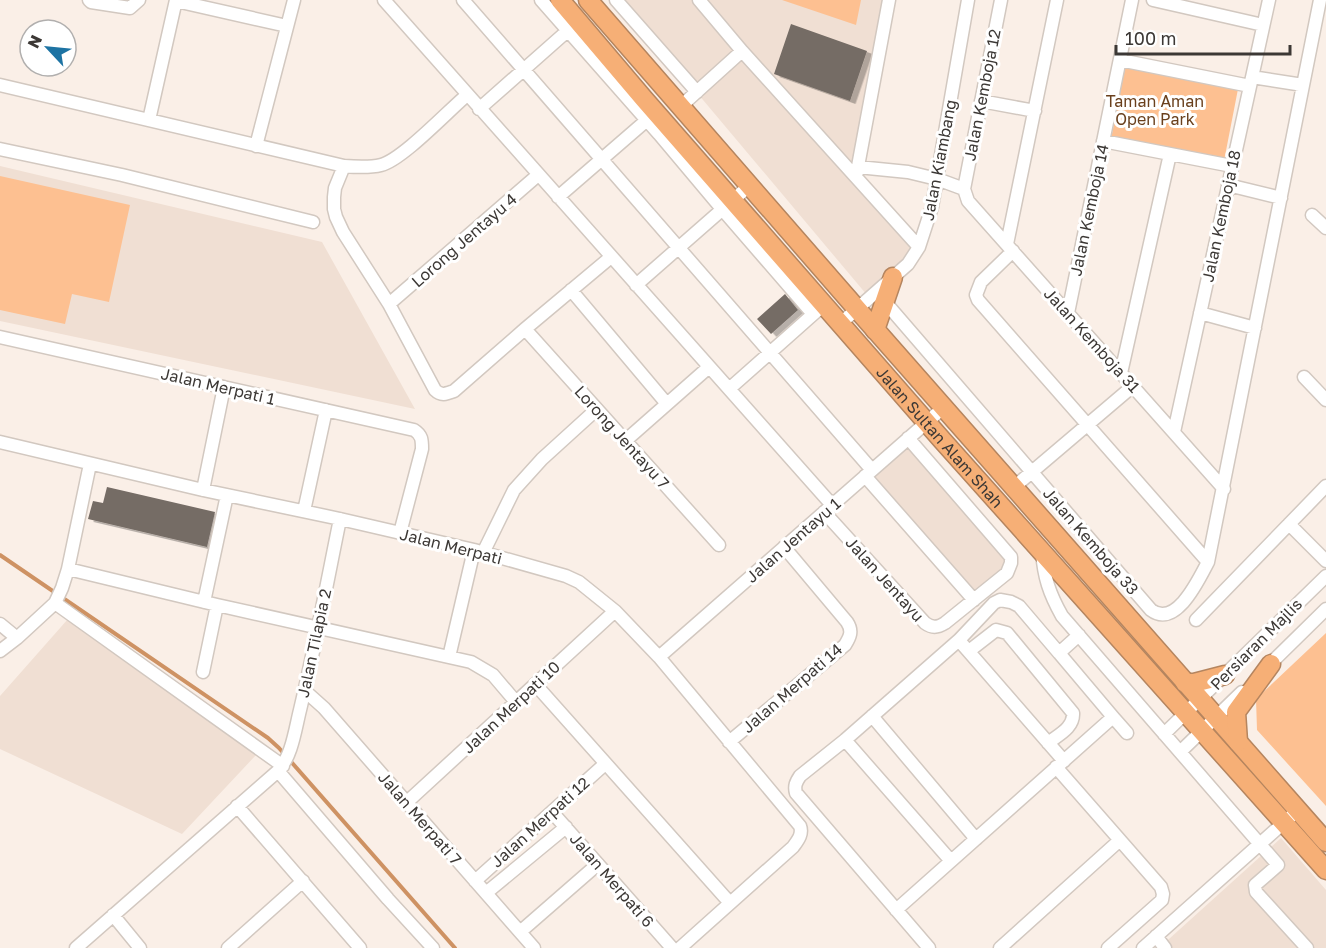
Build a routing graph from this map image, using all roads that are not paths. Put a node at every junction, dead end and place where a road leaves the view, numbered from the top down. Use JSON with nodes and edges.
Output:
{"nodes":[{"id":1,"x":89,"y":0,"type":"edge"},
{"id":2,"x":139,"y":0,"type":"edge"},
{"id":3,"x":176,"y":0,"type":"edge"},
{"id":4,"x":294,"y":0,"type":"edge"},
{"id":5,"x":384,"y":0,"type":"edge"},
{"id":6,"x":463,"y":0,"type":"edge"},
{"id":7,"x":540,"y":0,"type":"edge"},
{"id":8,"x":560,"y":0,"type":"edge"},
{"id":9,"x":588,"y":0,"type":"edge"},
{"id":10,"x":616,"y":0,"type":"edge"},
{"id":11,"x":699,"y":0,"type":"edge"},
{"id":12,"x":890,"y":0,"type":"edge"},
{"id":13,"x":967,"y":0,"type":"edge"},
{"id":14,"x":1001,"y":0,"type":"edge"},
{"id":15,"x":1057,"y":0,"type":"edge"},
{"id":16,"x":1132,"y":0,"type":"edge"},
{"id":17,"x":1153,"y":0,"type":"edge"},
{"id":18,"x":1269,"y":0,"type":"edge"},
{"id":19,"x":1320,"y":0,"type":"edge"},
{"id":20,"x":1263,"y":25,"type":"junction"},
{"id":21,"x":287,"y":26,"type":"junction"},
{"id":22,"x":573,"y":26,"type":"junction"},
{"id":23,"x":742,"y":51,"type":"junction"},
{"id":24,"x":1120,"y":60,"type":"junction"},
{"id":25,"x":524,"y":70,"type":"junction"},
{"id":26,"x":1251,"y":81,"type":"junction"},
{"id":27,"x":0,"y":85,"type":"edge"},
{"id":28,"x":1303,"y":85,"type":"junction"},
{"id":29,"x":697,"y":92,"type":"junction"},
{"id":30,"x":466,"y":95,"type":"junction"},
{"id":31,"x":981,"y":101,"type":"junction"},
{"id":32,"x":680,"y":107,"type":"junction"},
{"id":33,"x":479,"y":109,"type":"junction"},
{"id":34,"x":1035,"y":111,"type":"junction"},
{"id":35,"x":149,"y":120,"type":"junction"},
{"id":36,"x":647,"y":120,"type":"junction"},
{"id":37,"x":1103,"y":141,"type":"junction"},
{"id":38,"x":256,"y":146,"type":"junction"},
{"id":39,"x":0,"y":148,"type":"edge"},
{"id":40,"x":1170,"y":154,"type":"junction"},
{"id":41,"x":602,"y":160,"type":"junction"},
{"id":42,"x":344,"y":166,"type":"junction"},
{"id":43,"x":1232,"y":166,"type":"junction"},
{"id":44,"x":857,"y":172,"type":"junction"},
{"id":45,"x":538,"y":175,"type":"junction"},
{"id":46,"x":937,"y":179,"type":"junction"},
{"id":47,"x":1228,"y":185,"type":"junction"},
{"id":48,"x":749,"y":186,"type":"junction"},
{"id":49,"x":964,"y":189,"type":"junction"},
{"id":50,"x":558,"y":197,"type":"junction"},
{"id":51,"x":1281,"y":198,"type":"junction"},
{"id":52,"x":727,"y":205,"type":"junction"},
{"id":53,"x":1312,"y":215,"type":"dead end"},
{"id":54,"x":313,"y":222,"type":"dead end"},
{"id":55,"x":1326,"y":228,"type":"edge"},
{"id":56,"x":919,"y":247,"type":"junction"},
{"id":57,"x":678,"y":248,"type":"junction"},
{"id":58,"x":1010,"y":248,"type":"junction"},
{"id":59,"x":611,"y":257,"type":"junction"},
{"id":60,"x":893,"y":277,"type":"junction"},
{"id":61,"x":636,"y":285,"type":"junction"},
{"id":62,"x":571,"y":290,"type":"junction"},
{"id":63,"x":885,"y":302,"type":"junction"},
{"id":64,"x":389,"y":304,"type":"junction"},
{"id":65,"x":819,"y":309,"type":"junction"},
{"id":66,"x":857,"y":309,"type":"junction"},
{"id":67,"x":1068,"y":313,"type":"junction"},
{"id":68,"x":1200,"y":313,"type":"junction"},
{"id":69,"x":841,"y":323,"type":"junction"},
{"id":70,"x":1256,"y":328,"type":"junction"},
{"id":71,"x":525,"y":329,"type":"junction"},
{"id":72,"x":875,"y":330,"type":"junction"},
{"id":73,"x":0,"y":337,"type":"edge"},
{"id":74,"x":769,"y":353,"type":"junction"},
{"id":75,"x":709,"y":366,"type":"junction"},
{"id":76,"x":1121,"y":373,"type":"junction"},
{"id":77,"x":1304,"y":377,"type":"dead end"},
{"id":78,"x":1132,"y":386,"type":"junction"},
{"id":79,"x":224,"y":387,"type":"junction"},
{"id":80,"x":729,"y":388,"type":"junction"},
{"id":81,"x":1326,"y":400,"type":"edge"},
{"id":82,"x":667,"y":404,"type":"junction"},
{"id":83,"x":943,"y":408,"type":"junction"},
{"id":84,"x":597,"y":409,"type":"junction"},
{"id":85,"x":326,"y":410,"type":"junction"},
{"id":86,"x":927,"y":422,"type":"junction"},
{"id":87,"x":1088,"y":424,"type":"junction"},
{"id":88,"x":1173,"y":432,"type":"junction"},
{"id":89,"x":908,"y":438,"type":"junction"},
{"id":90,"x":625,"y":441,"type":"junction"},
{"id":91,"x":0,"y":442,"type":"edge"},
{"id":92,"x":90,"y":464,"type":"junction"},
{"id":93,"x":1031,"y":472,"type":"junction"},
{"id":94,"x":869,"y":473,"type":"junction"},
{"id":95,"x":1326,"y":486,"type":"edge"},
{"id":96,"x":1014,"y":488,"type":"junction"},
{"id":97,"x":1224,"y":489,"type":"junction"},
{"id":98,"x":203,"y":490,"type":"junction"},
{"id":99,"x":227,"y":495,"type":"junction"},
{"id":100,"x":828,"y":508,"type":"junction"},
{"id":101,"x":304,"y":511,"type":"junction"},
{"id":102,"x":340,"y":519,"type":"junction"},
{"id":103,"x":996,"y":520,"type":"junction"},
{"id":104,"x":1289,"y":524,"type":"junction"},
{"id":105,"x":400,"y":533,"type":"junction"},
{"id":106,"x":719,"y":545,"type":"dead end"},
{"id":107,"x":784,"y":547,"type":"junction"},
{"id":108,"x":479,"y":552,"type":"junction"},
{"id":109,"x":1042,"y":552,"type":"junction"},
{"id":110,"x":1326,"y":561,"type":"edge"},
{"id":111,"x":1209,"y":562,"type":"junction"},
{"id":112,"x":69,"y":569,"type":"junction"},
{"id":113,"x":1326,"y":576,"type":"edge"},
{"id":114,"x":974,"y":600,"type":"junction"},
{"id":115,"x":204,"y":602,"type":"junction"},
{"id":116,"x":55,"y":603,"type":"junction"},
{"id":117,"x":217,"y":605,"type":"junction"},
{"id":118,"x":1326,"y":609,"type":"edge"},
{"id":119,"x":615,"y":611,"type":"junction"},
{"id":120,"x":1196,"y":620,"type":"dead end"},
{"id":121,"x":0,"y":624,"type":"edge"},
{"id":122,"x":318,"y":628,"type":"junction"},
{"id":123,"x":1079,"y":635,"type":"junction"},
{"id":124,"x":16,"y":638,"type":"junction"},
{"id":125,"x":959,"y":640,"type":"junction"},
{"id":126,"x":0,"y":651,"type":"edge"},
{"id":127,"x":969,"y":651,"type":"junction"},
{"id":128,"x":1059,"y":653,"type":"junction"},
{"id":129,"x":449,"y":657,"type":"junction"},
{"id":130,"x":659,"y":657,"type":"junction"},
{"id":131,"x":1271,"y":664,"type":"junction"},
{"id":132,"x":202,"y":672,"type":"dead end"},
{"id":133,"x":1225,"y":675,"type":"junction"},
{"id":134,"x":1185,"y":682,"type":"junction"},
{"id":135,"x":535,"y":684,"type":"junction"},
{"id":136,"x":304,"y":691,"type":"junction"},
{"id":137,"x":1200,"y":699,"type":"junction"},
{"id":138,"x":516,"y":702,"type":"junction"},
{"id":139,"x":1186,"y":713,"type":"junction"},
{"id":140,"x":872,"y":716,"type":"junction"},
{"id":141,"x":1113,"y":717,"type":"junction"},
{"id":142,"x":1217,"y":718,"type":"junction"},
{"id":143,"x":1202,"y":731,"type":"junction"},
{"id":144,"x":1127,"y":733,"type":"dead end"},
{"id":145,"x":1164,"y":734,"type":"junction"},
{"id":146,"x":845,"y":740,"type":"junction"},
{"id":147,"x":729,"y":742,"type":"junction"},
{"id":148,"x":1048,"y":742,"type":"junction"},
{"id":149,"x":1238,"y":742,"type":"junction"},
{"id":150,"x":1180,"y":752,"type":"junction"},
{"id":151,"x":605,"y":764,"type":"junction"},
{"id":152,"x":1060,"y":764,"type":"junction"},
{"id":153,"x":281,"y":768,"type":"junction"},
{"id":154,"x":406,"y":803,"type":"junction"},
{"id":155,"x":237,"y":806,"type":"junction"},
{"id":156,"x":1298,"y":810,"type":"junction"},
{"id":157,"x":552,"y":812,"type":"junction"},
{"id":158,"x":1284,"y":823,"type":"junction"},
{"id":159,"x":566,"y":827,"type":"junction"},
{"id":160,"x":976,"y":838,"type":"junction"},
{"id":161,"x":1120,"y":840,"type":"junction"},
{"id":162,"x":1326,"y":842,"type":"edge"},
{"id":163,"x":1260,"y":844,"type":"junction"},
{"id":164,"x":951,"y":861,"type":"junction"},
{"id":165,"x":598,"y":864,"type":"junction"},
{"id":166,"x":1326,"y":870,"type":"edge"},
{"id":167,"x":303,"y":881,"type":"junction"},
{"id":168,"x":475,"y":881,"type":"junction"},
{"id":169,"x":486,"y":893,"type":"junction"},
{"id":170,"x":730,"y":903,"type":"junction"},
{"id":171,"x":896,"y":910,"type":"junction"},
{"id":172,"x":112,"y":915,"type":"junction"},
{"id":173,"x":520,"y":932,"type":"junction"},
{"id":174,"x":1156,"y":936,"type":"junction"},
{"id":175,"x":76,"y":948,"type":"edge"},
{"id":176,"x":140,"y":948,"type":"edge"},
{"id":177,"x":228,"y":948,"type":"edge"},
{"id":178,"x":360,"y":948,"type":"edge"},
{"id":179,"x":433,"y":948,"type":"edge"},
{"id":180,"x":534,"y":948,"type":"edge"},
{"id":181,"x":672,"y":948,"type":"edge"},
{"id":182,"x":680,"y":948,"type":"edge"},
{"id":183,"x":929,"y":948,"type":"edge"},
{"id":184,"x":1000,"y":948,"type":"edge"},
{"id":185,"x":1108,"y":948,"type":"edge"},
{"id":186,"x":1143,"y":948,"type":"edge"},
{"id":187,"x":1165,"y":948,"type":"edge"},
{"id":188,"x":1307,"y":948,"type":"edge"}],
"edges":[{"from":1,"to":2,"type":"street"},
{"from":3,"to":21,"type":"street"},
{"from":3,"to":35,"type":"street"},
{"from":4,"to":21,"type":"street"},
{"from":5,"to":30,"type":"street","name":"Jalan Jentayu"},
{"from":6,"to":25,"type":"street"},
{"from":7,"to":22,"type":"street"},
{"from":8,"to":22,"type":"highway","name":"Jalan Sultan Alam Shah"},
{"from":9,"to":32,"type":"highway","name":"Jalan Sultan Alam Shah"},
{"from":10,"to":29,"type":"street"},
{"from":11,"to":23,"type":"street"},
{"from":12,"to":44,"type":"street"},
{"from":13,"to":46,"type":"street","name":"Jalan Kiambang"},
{"from":14,"to":31,"type":"street","name":"Jalan Kemboja 12"},
{"from":15,"to":34,"type":"street"},
{"from":16,"to":24,"type":"street","name":"Jalan Kemboja 14"},
{"from":17,"to":20,"type":"street"},
{"from":18,"to":20,"type":"street","name":"Jalan Kemboja 18"},
{"from":19,"to":28,"type":"street"},
{"from":20,"to":26,"type":"street","name":"Jalan Kemboja 18"},
{"from":21,"to":38,"type":"street"},
{"from":22,"to":25,"type":"street"},
{"from":22,"to":36,"type":"street"},
{"from":22,"to":52,"type":"highway","name":"Jalan Sultan Alam Shah"},
{"from":23,"to":29,"type":"street"},
{"from":23,"to":44,"type":"street"},
{"from":24,"to":26,"type":"street"},
{"from":24,"to":37,"type":"street","name":"Jalan Kemboja 14"},
{"from":25,"to":33,"type":"street"},
{"from":25,"to":41,"type":"street"},
{"from":26,"to":28,"type":"street"},
{"from":26,"to":43,"type":"street","name":"Jalan Kemboja 18"},
{"from":27,"to":35,"type":"street"},
{"from":28,"to":51,"type":"street"},
{"from":29,"to":32,"type":"street"},
{"from":30,"to":33,"type":"street","name":"Jalan Jentayu"},
{"from":30,"to":42,"type":"street"},
{"from":31,"to":34,"type":"street"},
{"from":31,"to":49,"type":"street","name":"Jalan Kemboja 12"},
{"from":32,"to":48,"type":"highway","name":"Jalan Sultan Alam Shah"},
{"from":33,"to":45,"type":"street","name":"Jalan Jentayu"},
{"from":34,"to":58,"type":"street"},
{"from":35,"to":38,"type":"street"},
{"from":36,"to":41,"type":"street"},
{"from":36,"to":52,"type":"street"},
{"from":37,"to":40,"type":"street"},
{"from":37,"to":67,"type":"street","name":"Jalan Kemboja 14"},
{"from":38,"to":42,"type":"street"},
{"from":39,"to":54,"type":"street"},
{"from":40,"to":43,"type":"street"},
{"from":40,"to":76,"type":"street"},
{"from":41,"to":50,"type":"street"},
{"from":41,"to":57,"type":"street"},
{"from":42,"to":64,"type":"street"},
{"from":43,"to":47,"type":"street","name":"Jalan Kemboja 18"},
{"from":44,"to":46,"type":"street"},
{"from":44,"to":56,"type":"street"},
{"from":45,"to":50,"type":"street","name":"Jalan Jentayu"},
{"from":45,"to":64,"type":"street","name":"Lorong Jentayu 4"},
{"from":46,"to":49,"type":"street"},
{"from":46,"to":56,"type":"street","name":"Jalan Kiambang"},
{"from":47,"to":51,"type":"street"},
{"from":47,"to":68,"type":"street","name":"Jalan Kemboja 18"},
{"from":48,"to":52,"type":"street"},
{"from":48,"to":66,"type":"highway","name":"Jalan Sultan Alam Shah"},
{"from":49,"to":58,"type":"street","name":"Jalan Kemboja 31"},
{"from":50,"to":59,"type":"street","name":"Jalan Jentayu"},
{"from":51,"to":70,"type":"street"},
{"from":52,"to":57,"type":"street"},
{"from":52,"to":65,"type":"highway","name":"Jalan Sultan Alam Shah"},
{"from":53,"to":55,"type":"street"},
{"from":56,"to":60,"type":"street","name":"Jalan Kiambang"},
{"from":57,"to":61,"type":"street"},
{"from":57,"to":74,"type":"street"},
{"from":58,"to":67,"type":"street","name":"Jalan Kemboja 31"},
{"from":58,"to":87,"type":"street"},
{"from":59,"to":61,"type":"street","name":"Jalan Jentayu"},
{"from":59,"to":62,"type":"street"},
{"from":60,"to":63,"type":"highway"},
{"from":60,"to":66,"type":"street","name":"Jalan Kiambang"},
{"from":61,"to":75,"type":"street","name":"Jalan Jentayu"},
{"from":62,"to":71,"type":"street"},
{"from":62,"to":82,"type":"street"},
{"from":63,"to":72,"type":"highway"},
{"from":63,"to":93,"type":"street","name":"Jalan Kemboja 33"},
{"from":64,"to":71,"type":"street"},
{"from":65,"to":69,"type":"highway","name":"Jalan Sultan Alam Shah"},
{"from":65,"to":74,"type":"street"},
{"from":66,"to":69,"type":"street","name":"Jalan Kiambang"},
{"from":66,"to":72,"type":"highway","name":"Jalan Sultan Alam Shah"},
{"from":67,"to":76,"type":"street","name":"Jalan Kemboja 31"},
{"from":68,"to":70,"type":"street"},
{"from":68,"to":88,"type":"street","name":"Jalan Kemboja 18"},
{"from":69,"to":86,"type":"highway","name":"Jalan Sultan Alam Shah"},
{"from":70,"to":97,"type":"street"},
{"from":71,"to":84,"type":"street","name":"Lorong Jentayu 7"},
{"from":72,"to":83,"type":"highway","name":"Jalan Sultan Alam Shah"},
{"from":73,"to":79,"type":"street","name":"Jalan Merpati 1"},
{"from":74,"to":80,"type":"street"},
{"from":74,"to":94,"type":"street"},
{"from":75,"to":80,"type":"street","name":"Jalan Jentayu"},
{"from":75,"to":82,"type":"street"},
{"from":76,"to":78,"type":"street","name":"Jalan Kemboja 31"},
{"from":77,"to":81,"type":"street"},
{"from":78,"to":87,"type":"street"},
{"from":78,"to":88,"type":"street","name":"Jalan Kemboja 31"},
{"from":79,"to":85,"type":"street","name":"Jalan Merpati 1"},
{"from":79,"to":98,"type":"street"},
{"from":80,"to":100,"type":"street","name":"Jalan Jentayu"},
{"from":82,"to":90,"type":"street"},
{"from":83,"to":86,"type":"street","name":"Jalan Jentayu 1"},
{"from":83,"to":96,"type":"highway","name":"Jalan Sultan Alam Shah"},
{"from":84,"to":90,"type":"street","name":"Lorong Jentayu 7"},
{"from":84,"to":108,"type":"street"},
{"from":85,"to":101,"type":"street"},
{"from":85,"to":105,"type":"street","name":"Jalan Merpati 1"},
{"from":86,"to":89,"type":"street","name":"Jalan Jentayu 1"},
{"from":86,"to":103,"type":"highway","name":"Jalan Sultan Alam Shah"},
{"from":87,"to":93,"type":"street"},
{"from":87,"to":111,"type":"street"},
{"from":88,"to":97,"type":"street","name":"Jalan Kemboja 31"},
{"from":89,"to":94,"type":"street","name":"Jalan Jentayu 1"},
{"from":89,"to":103,"type":"street"},
{"from":90,"to":106,"type":"street","name":"Lorong Jentayu 7"},
{"from":91,"to":92,"type":"street","name":"Jalan Merpati"},
{"from":92,"to":98,"type":"street","name":"Jalan Merpati"},
{"from":92,"to":112,"type":"street"},
{"from":93,"to":96,"type":"street"},
{"from":93,"to":111,"type":"street","name":"Jalan Kemboja 33"},
{"from":94,"to":100,"type":"street","name":"Jalan Jentayu 1"},
{"from":94,"to":114,"type":"street"},
{"from":95,"to":104,"type":"street"},
{"from":96,"to":134,"type":"highway","name":"Jalan Sultan Alam Shah"},
{"from":97,"to":111,"type":"street"},
{"from":98,"to":99,"type":"street","name":"Jalan Merpati"},
{"from":99,"to":101,"type":"street","name":"Jalan Merpati"},
{"from":99,"to":115,"type":"street"},
{"from":100,"to":107,"type":"street","name":"Jalan Jentayu 1"},
{"from":100,"to":114,"type":"street","name":"Jalan Jentayu"},
{"from":101,"to":102,"type":"street","name":"Jalan Merpati"},
{"from":102,"to":105,"type":"street","name":"Jalan Merpati"},
{"from":102,"to":122,"type":"street","name":"Jalan Tilapia 2"},
{"from":103,"to":109,"type":"highway","name":"Jalan Sultan Alam Shah"},
{"from":103,"to":114,"type":"street","name":"Jalan Jentayu"},
{"from":104,"to":110,"type":"street"},
{"from":104,"to":120,"type":"street"},
{"from":105,"to":108,"type":"street","name":"Jalan Merpati"},
{"from":107,"to":130,"type":"street","name":"Jalan Jentayu 1"},
{"from":107,"to":147,"type":"street","name":"Jalan Merpati 14"},
{"from":108,"to":119,"type":"street","name":"Jalan Merpati"},
{"from":108,"to":129,"type":"street"},
{"from":109,"to":123,"type":"street"},
{"from":109,"to":139,"type":"highway","name":"Jalan Sultan Alam Shah"},
{"from":112,"to":115,"type":"street"},
{"from":112,"to":116,"type":"street"},
{"from":113,"to":133,"type":"street","name":"Persiaran Majlis"},
{"from":115,"to":117,"type":"street"},
{"from":116,"to":124,"type":"street"},
{"from":116,"to":153,"type":"street"},
{"from":117,"to":122,"type":"street"},
{"from":117,"to":132,"type":"street"},
{"from":118,"to":131,"type":"street","name":"Persiaran Majlis"},
{"from":119,"to":130,"type":"street","name":"Jalan Merpati"},
{"from":119,"to":135,"type":"street","name":"Jalan Merpati 10"},
{"from":121,"to":124,"type":"street"},
{"from":122,"to":129,"type":"street"},
{"from":122,"to":136,"type":"street","name":"Jalan Tilapia 2"},
{"from":123,"to":128,"type":"street"},
{"from":123,"to":145,"type":"street"},
{"from":124,"to":126,"type":"street"},
{"from":125,"to":127,"type":"street"},
{"from":125,"to":128,"type":"street"},
{"from":125,"to":140,"type":"street"},
{"from":127,"to":148,"type":"street"},
{"from":127,"to":148,"type":"street"},
{"from":128,"to":141,"type":"street"},
{"from":129,"to":138,"type":"street"},
{"from":130,"to":147,"type":"street","name":"Jalan Merpati"},
{"from":131,"to":142,"type":"street","name":"Persiaran Majlis"},
{"from":131,"to":149,"type":"highway"},
{"from":133,"to":134,"type":"highway"},
{"from":133,"to":137,"type":"street","name":"Persiaran Majlis"},
{"from":134,"to":137,"type":"highway","name":"Jalan Sultan Alam Shah"},
{"from":135,"to":138,"type":"street","name":"Jalan Merpati 10"},
{"from":135,"to":151,"type":"street"},
{"from":136,"to":153,"type":"street","name":"Jalan Tilapia 2"},
{"from":136,"to":154,"type":"street","name":"Jalan Merpati 7"},
{"from":137,"to":139,"type":"street","name":"Persiaran Majlis"},
{"from":137,"to":142,"type":"highway","name":"Jalan Sultan Alam Shah"},
{"from":138,"to":154,"type":"street","name":"Jalan Merpati 10"},
{"from":139,"to":143,"type":"highway","name":"Jalan Sultan Alam Shah"},
{"from":139,"to":145,"type":"street","name":"Persiaran Majlis"},
{"from":140,"to":146,"type":"street"},
{"from":140,"to":160,"type":"street"},
{"from":141,"to":144,"type":"street"},
{"from":141,"to":152,"type":"street"},
{"from":142,"to":143,"type":"street","name":"Persiaran Majlis"},
{"from":142,"to":149,"type":"highway","name":"Jalan Sultan Alam Shah"},
{"from":143,"to":150,"type":"street","name":"Persiaran Majlis"},
{"from":143,"to":158,"type":"highway","name":"Jalan Sultan Alam Shah"},
{"from":145,"to":150,"type":"street"},
{"from":146,"to":164,"type":"street"},
{"from":146,"to":171,"type":"street"},
{"from":147,"to":170,"type":"street","name":"Jalan Merpati"},
{"from":148,"to":152,"type":"street"},
{"from":149,"to":156,"type":"highway","name":"Jalan Sultan Alam Shah"},
{"from":150,"to":163,"type":"street"},
{"from":151,"to":157,"type":"street","name":"Jalan Merpati 12"},
{"from":151,"to":170,"type":"street"},
{"from":152,"to":160,"type":"street"},
{"from":152,"to":161,"type":"street"},
{"from":153,"to":155,"type":"street"},
{"from":153,"to":179,"type":"street"},
{"from":154,"to":168,"type":"street","name":"Jalan Merpati 7"},
{"from":155,"to":167,"type":"street"},
{"from":155,"to":172,"type":"street"},
{"from":156,"to":158,"type":"street"},
{"from":156,"to":162,"type":"highway","name":"Jalan Sultan Alam Shah"},
{"from":157,"to":159,"type":"street","name":"Jalan Merpati 6"},
{"from":157,"to":168,"type":"street","name":"Jalan Merpati 12"},
{"from":158,"to":163,"type":"street"},
{"from":158,"to":166,"type":"highway","name":"Jalan Sultan Alam Shah"},
{"from":159,"to":165,"type":"street","name":"Jalan Merpati 6"},
{"from":159,"to":169,"type":"street","name":"Jalan Merpati 12"},
{"from":160,"to":164,"type":"street"},
{"from":161,"to":184,"type":"street"},
{"from":161,"to":185,"type":"street"},
{"from":163,"to":174,"type":"street"},
{"from":163,"to":188,"type":"street"},
{"from":164,"to":171,"type":"street"},
{"from":165,"to":173,"type":"street"},
{"from":165,"to":181,"type":"street","name":"Jalan Merpati 6"},
{"from":167,"to":177,"type":"street"},
{"from":167,"to":178,"type":"street"},
{"from":168,"to":169,"type":"street","name":"Jalan Merpati 7"},
{"from":169,"to":173,"type":"street","name":"Jalan Merpati 7"},
{"from":170,"to":182,"type":"street"},
{"from":171,"to":183,"type":"street"},
{"from":172,"to":175,"type":"street"},
{"from":172,"to":176,"type":"street"},
{"from":173,"to":180,"type":"street","name":"Jalan Merpati 7"},
{"from":174,"to":186,"type":"street"},
{"from":174,"to":187,"type":"street"}]}
